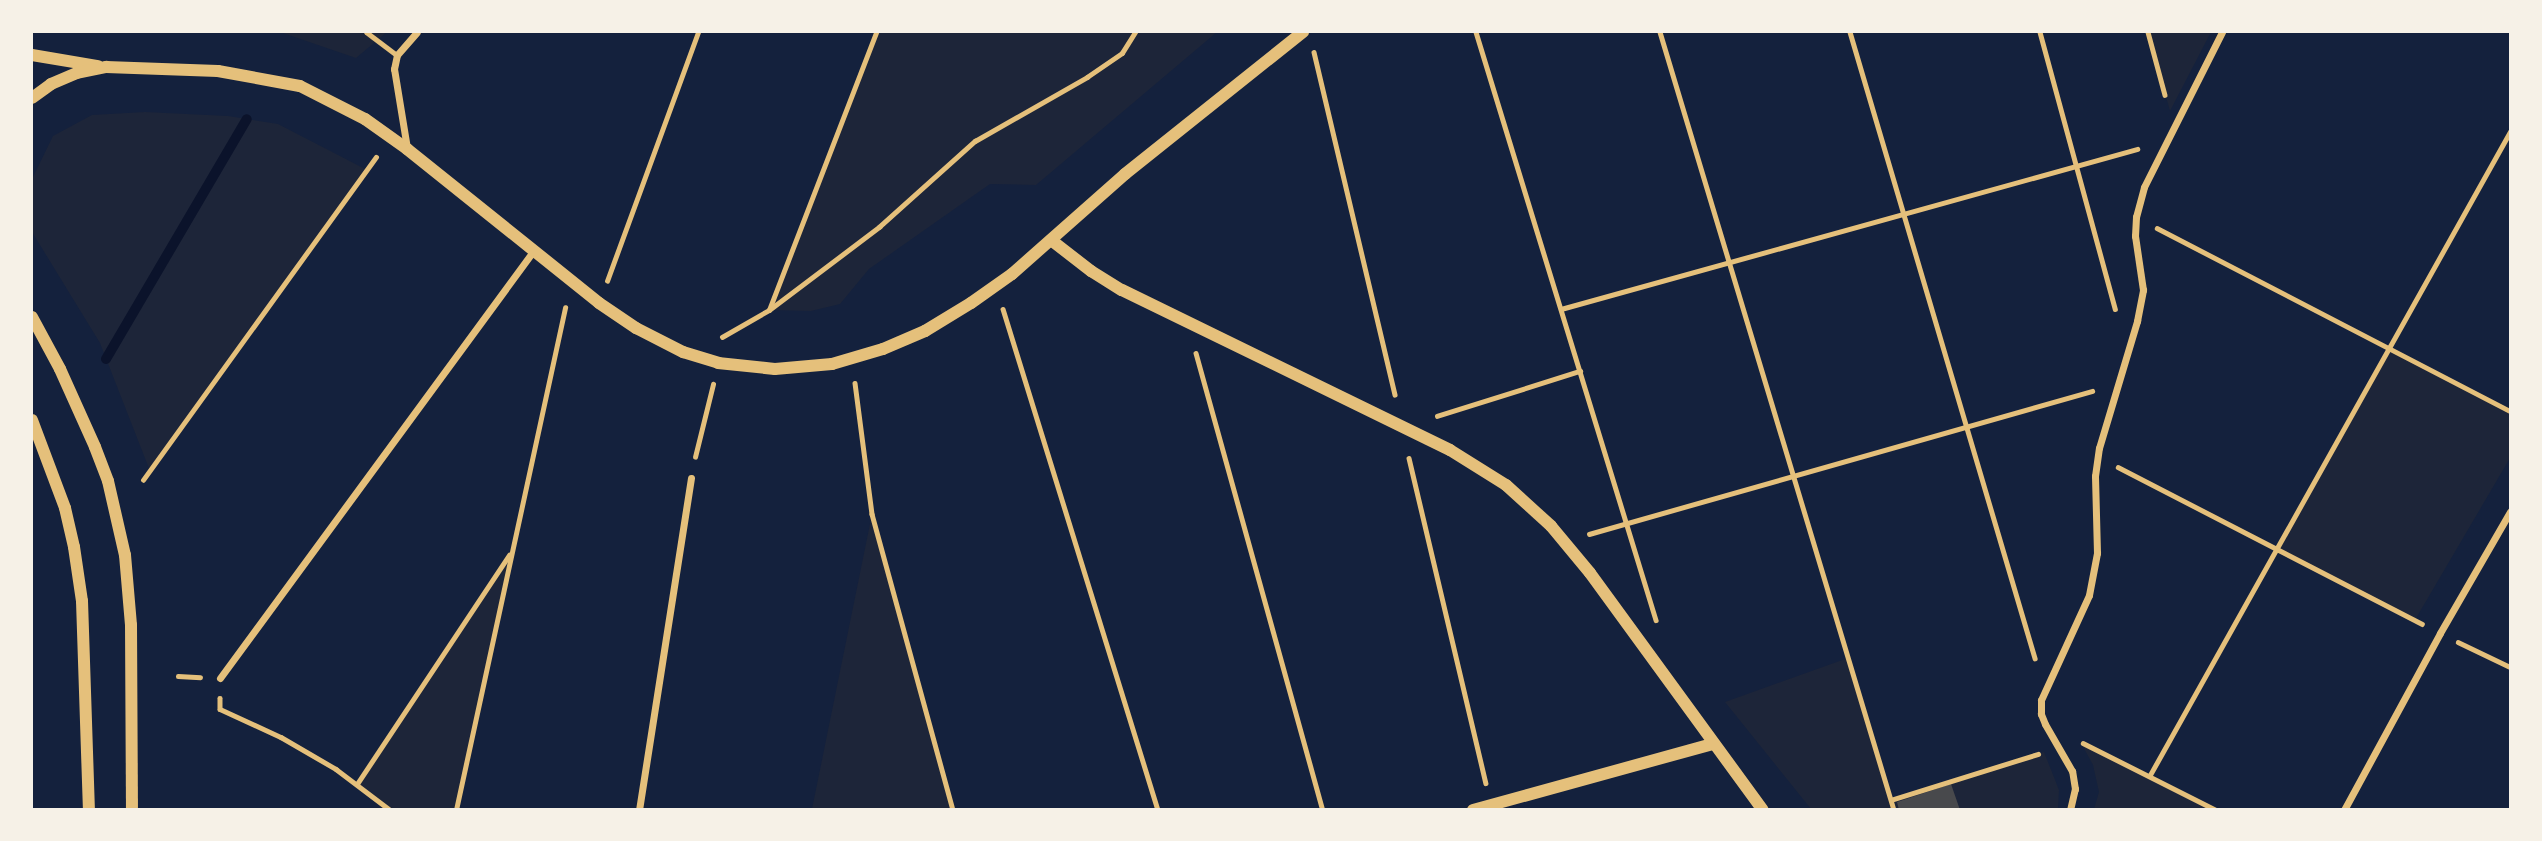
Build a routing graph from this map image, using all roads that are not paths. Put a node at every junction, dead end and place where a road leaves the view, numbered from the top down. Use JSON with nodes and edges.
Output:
{"nodes":[{"id":1,"x":366,"y":32,"type":"edge"},
{"id":2,"x":417,"y":32,"type":"edge"},
{"id":3,"x":1303,"y":32,"type":"edge"},
{"id":4,"x":2222,"y":32,"type":"edge"},
{"id":5,"x":32,"y":55,"type":"edge"},
{"id":6,"x":397,"y":55,"type":"junction"},
{"id":7,"x":106,"y":67,"type":"junction"},
{"id":8,"x":32,"y":98,"type":"edge"},
{"id":9,"x":407,"y":149,"type":"junction"},
{"id":10,"x":1051,"y":240,"type":"junction"},
{"id":11,"x":534,"y":250,"type":"junction"},
{"id":12,"x":32,"y":317,"type":"edge"},
{"id":13,"x":32,"y":420,"type":"edge"},
{"id":14,"x":691,"y":478,"type":"road end"},
{"id":15,"x":2511,"y":512,"type":"edge"},
{"id":16,"x":220,"y":678,"type":"road end"},
{"id":17,"x":1712,"y":744,"type":"junction"},
{"id":18,"x":89,"y":810,"type":"edge"},
{"id":19,"x":132,"y":810,"type":"edge"},
{"id":20,"x":639,"y":810,"type":"edge"},
{"id":21,"x":1473,"y":810,"type":"edge"},
{"id":22,"x":1763,"y":810,"type":"edge"},
{"id":23,"x":2070,"y":810,"type":"edge"},
{"id":24,"x":2344,"y":810,"type":"edge"}],
"edges":[{"from":1,"to":6,"type":"lane"},
{"from":2,"to":6,"type":"street"},
{"from":3,"to":10,"type":"street"},
{"from":4,"to":23,"type":"street"},
{"from":5,"to":7,"type":"street"},
{"from":6,"to":9,"type":"street"},
{"from":7,"to":8,"type":"street"},
{"from":7,"to":9,"type":"street"},
{"from":9,"to":11,"type":"street"},
{"from":10,"to":11,"type":"street"},
{"from":10,"to":17,"type":"street"},
{"from":11,"to":16,"type":"street"},
{"from":12,"to":19,"type":"street"},
{"from":13,"to":18,"type":"street"},
{"from":14,"to":20,"type":"street"},
{"from":15,"to":24,"type":"street"},
{"from":17,"to":21,"type":"street"},
{"from":17,"to":22,"type":"street"}]}
